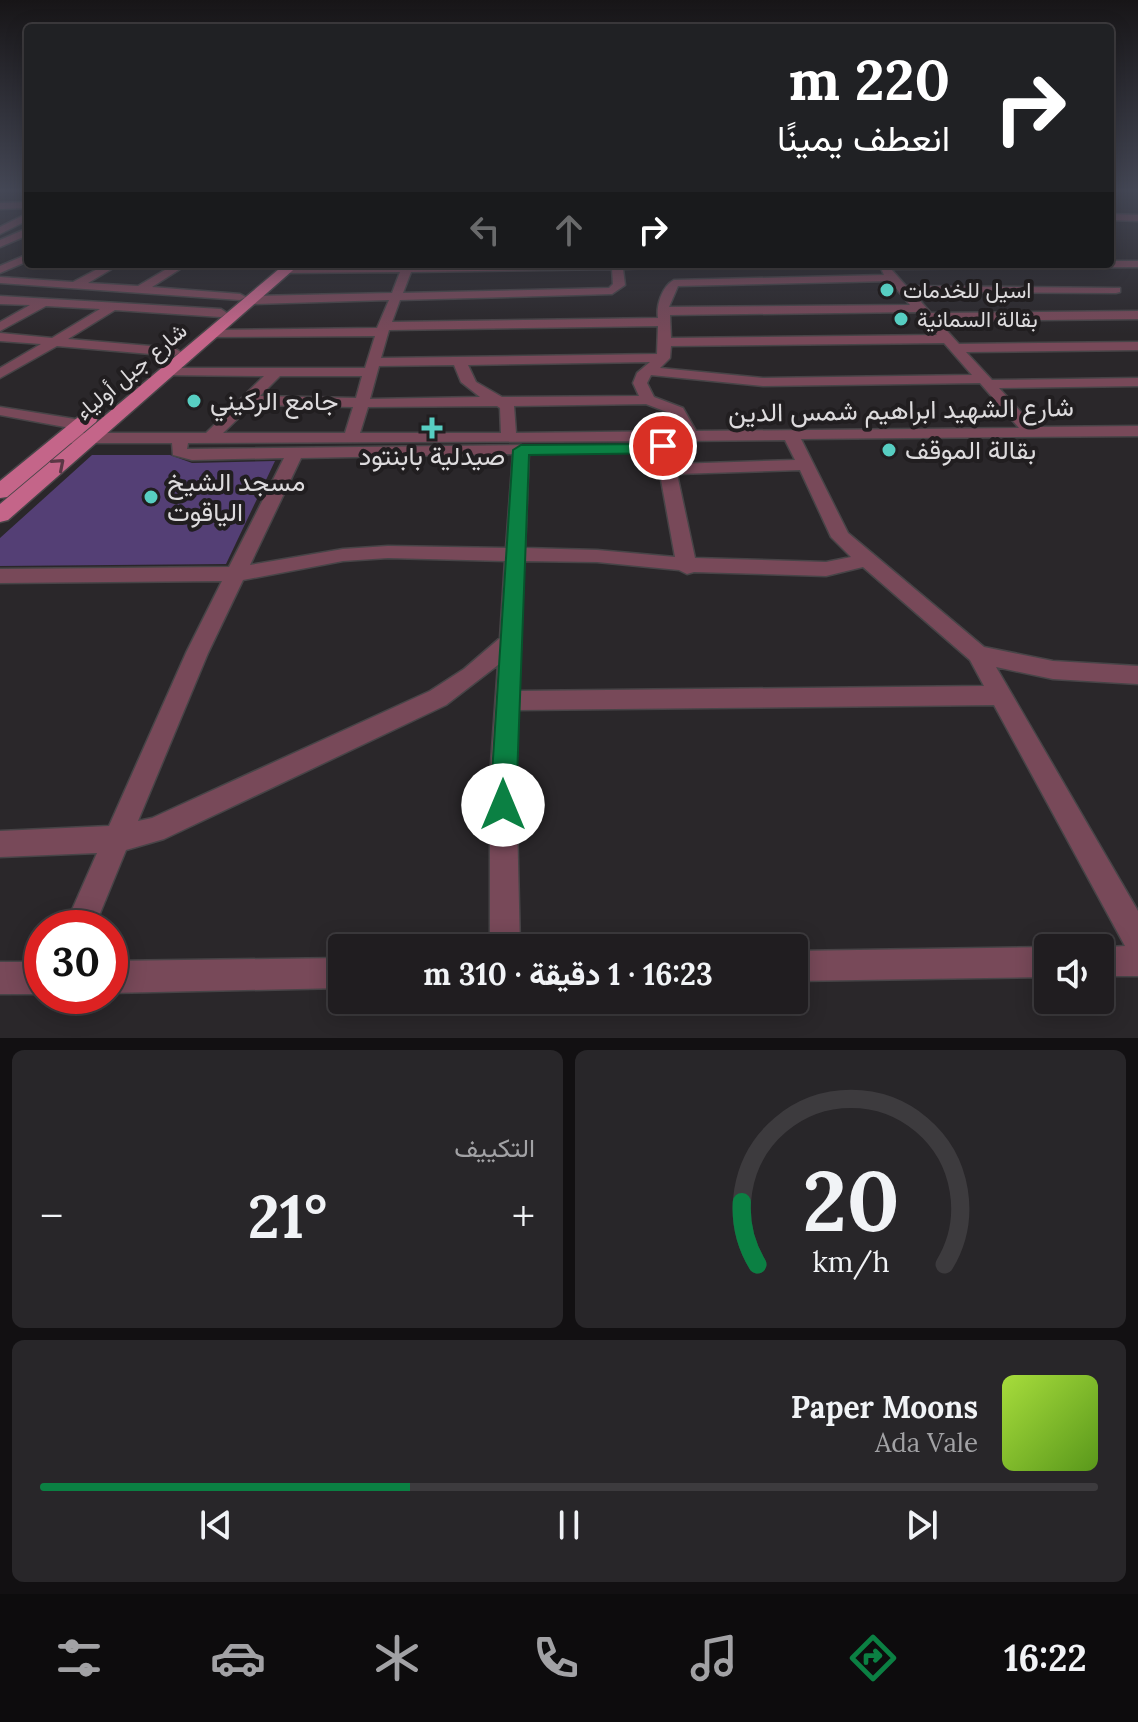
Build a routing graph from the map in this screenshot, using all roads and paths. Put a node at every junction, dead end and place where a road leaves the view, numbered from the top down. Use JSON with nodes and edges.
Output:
{"nodes":[{"id":1,"x":14,"y":238,"type":"joint"},
{"id":2,"x":24,"y":239,"type":"edge"},
{"id":3,"x":0,"y":244,"type":"edge"},
{"id":4,"x":24,"y":259,"type":"edge"},
{"id":5,"x":1114,"y":264,"type":"edge"},
{"id":6,"x":1138,"y":264,"type":"edge"},
{"id":7,"x":1114,"y":265,"type":"edge"},
{"id":8,"x":108,"y":268,"type":"edge"},
{"id":9,"x":176,"y":268,"type":"edge"},
{"id":10,"x":283,"y":268,"type":"edge"},
{"id":11,"x":407,"y":268,"type":"edge"},
{"id":12,"x":617,"y":268,"type":"edge"},
{"id":13,"x":885,"y":268,"type":"edge"},
{"id":14,"x":1087,"y":268,"type":"edge"},
{"id":15,"x":1,"y":272,"type":"edge"},
{"id":16,"x":675,"y":274,"type":"edge"},
{"id":17,"x":1138,"y":280,"type":"edge"},
{"id":18,"x":898,"y":284,"type":"junction"},
{"id":19,"x":77,"y":285,"type":"junction"},
{"id":20,"x":140,"y":290,"type":"junction"},
{"id":21,"x":1116,"y":290,"type":"junction"},
{"id":22,"x":795,"y":295,"type":"junction"},
{"id":23,"x":397,"y":296,"type":"junction"},
{"id":24,"x":246,"y":299,"type":"junction"},
{"id":25,"x":0,"y":300,"type":"edge"},
{"id":26,"x":44,"y":303,"type":"junction"},
{"id":27,"x":1138,"y":306,"type":"edge"},
{"id":28,"x":111,"y":308,"type":"junction"},
{"id":29,"x":923,"y":312,"type":"junction"},
{"id":30,"x":221,"y":313,"type":"junction"},
{"id":31,"x":1138,"y":315,"type":"edge"},
{"id":32,"x":663,"y":316,"type":"junction"},
{"id":33,"x":765,"y":325,"type":"junction"},
{"id":34,"x":0,"y":327,"type":"edge"},
{"id":35,"x":384,"y":329,"type":"junction"},
{"id":36,"x":211,"y":334,"type":"junction"},
{"id":37,"x":0,"y":337,"type":"edge"},
{"id":38,"x":54,"y":342,"type":"junction"},
{"id":39,"x":665,"y":342,"type":"junction"},
{"id":40,"x":951,"y":343,"type":"junction"},
{"id":41,"x":1138,"y":346,"type":"edge"},
{"id":42,"x":174,"y":352,"type":"junction"},
{"id":43,"x":663,"y":358,"type":"junction"},
{"id":44,"x":460,"y":361,"type":"junction"},
{"id":45,"x":372,"y":367,"type":"junction"},
{"id":46,"x":649,"y":371,"type":"junction"},
{"id":47,"x":167,"y":372,"type":"junction"},
{"id":48,"x":275,"y":373,"type":"junction"},
{"id":49,"x":0,"y":374,"type":"edge"},
{"id":50,"x":984,"y":381,"type":"junction"},
{"id":51,"x":1138,"y":382,"type":"edge"},
{"id":52,"x":246,"y":400,"type":"junction"},
{"id":53,"x":648,"y":400,"type":"junction"},
{"id":54,"x":361,"y":403,"type":"junction"},
{"id":55,"x":502,"y":403,"type":"junction"},
{"id":56,"x":0,"y":411,"type":"edge"},
{"id":57,"x":1138,"y":431,"type":"edge"},
{"id":58,"x":85,"y":432,"type":"junction"},
{"id":59,"x":1031,"y":432,"type":"junction"},
{"id":60,"x":791,"y":435,"type":"junction"},
{"id":61,"x":691,"y":436,"type":"junction"},
{"id":62,"x":180,"y":439,"type":"junction"},
{"id":63,"x":209,"y":439,"type":"junction"},
{"id":64,"x":351,"y":439,"type":"junction"},
{"id":65,"x":662,"y":443,"type":"junction"},
{"id":66,"x":515,"y":444,"type":"junction"},
{"id":67,"x":468,"y":445,"type":"junction"},
{"id":68,"x":295,"y":453,"type":"junction"},
{"id":69,"x":805,"y":465,"type":"junction"},
{"id":70,"x":667,"y":469,"type":"junction"},
{"id":71,"x":1,"y":490,"type":"edge"},
{"id":72,"x":0,"y":515,"type":"edge"},
{"id":73,"x":517,"y":556,"type":"junction"},
{"id":74,"x":865,"y":560,"type":"junction"},
{"id":75,"x":687,"y":567,"type":"junction"},
{"id":76,"x":237,"y":574,"type":"junction"},
{"id":77,"x":0,"y":576,"type":"edge"},
{"id":78,"x":512,"y":640,"type":"junction"},
{"id":79,"x":978,"y":654,"type":"junction"},
{"id":80,"x":1138,"y":675,"type":"edge"},
{"id":81,"x":1001,"y":695,"type":"junction"},
{"id":82,"x":508,"y":701,"type":"junction"},
{"id":83,"x":117,"y":839,"type":"junction"},
{"id":84,"x":0,"y":844,"type":"edge"},
{"id":85,"x":87,"y":910,"type":"edge"},
{"id":86,"x":505,"y":934,"type":"edge"},
{"id":87,"x":1138,"y":940,"type":"edge"},
{"id":88,"x":1114,"y":961,"type":"edge"},
{"id":89,"x":1138,"y":961,"type":"edge"},
{"id":90,"x":1034,"y":962,"type":"edge"},
{"id":91,"x":808,"y":966,"type":"edge"},
{"id":92,"x":328,"y":973,"type":"edge"},
{"id":93,"x":128,"y":977,"type":"edge"},
{"id":94,"x":0,"y":978,"type":"edge"},
{"id":95,"x":24,"y":978,"type":"edge"}],
"edges":[{"from":1,"to":2,"type":"street"},
{"from":1,"to":3,"type":"street"},
{"from":4,"to":15,"type":"street"},
{"from":5,"to":6,"type":"street"},
{"from":7,"to":17,"type":"street"},
{"from":8,"to":19,"type":"street"},
{"from":9,"to":20,"type":"street"},
{"from":10,"to":24,"type":"main road","name":"شارع جبل أولياء"},
{"from":11,"to":23,"type":"street"},
{"from":12,"to":23,"type":"street"},
{"from":13,"to":18,"type":"street"},
{"from":14,"to":21,"type":"street"},
{"from":15,"to":19,"type":"street"},
{"from":16,"to":22,"type":"street"},
{"from":16,"to":32,"type":"street"},
{"from":18,"to":21,"type":"street"},
{"from":18,"to":22,"type":"street"},
{"from":18,"to":29,"type":"street"},
{"from":19,"to":20,"type":"street"},
{"from":19,"to":26,"type":"street"},
{"from":20,"to":24,"type":"street"},
{"from":20,"to":28,"type":"street"},
{"from":21,"to":27,"type":"street"},
{"from":22,"to":29,"type":"street"},
{"from":22,"to":33,"type":"street"},
{"from":23,"to":24,"type":"street"},
{"from":23,"to":35,"type":"street"},
{"from":24,"to":30,"type":"main road","name":"شارع جبل أولياء"},
{"from":24,"to":36,"type":"main road","name":"شارع جبل أولياء"},
{"from":25,"to":26,"type":"street"},
{"from":26,"to":28,"type":"street"},
{"from":26,"to":34,"type":"street"},
{"from":28,"to":30,"type":"street"},
{"from":28,"to":38,"type":"street"},
{"from":29,"to":31,"type":"street"},
{"from":29,"to":40,"type":"street"},
{"from":30,"to":42,"type":"main road","name":"شارع جبل أولياء"},
{"from":32,"to":33,"type":"street"},
{"from":32,"to":35,"type":"street"},
{"from":32,"to":39,"type":"street"},
{"from":33,"to":39,"type":"street"},
{"from":33,"to":40,"type":"street"},
{"from":35,"to":36,"type":"street"},
{"from":35,"to":45,"type":"street"},
{"from":36,"to":47,"type":"main road","name":"شارع جبل أولياء"},
{"from":37,"to":38,"type":"street"},
{"from":38,"to":42,"type":"street"},
{"from":38,"to":49,"type":"street"},
{"from":39,"to":43,"type":"street"},
{"from":40,"to":41,"type":"street"},
{"from":40,"to":50,"type":"street"},
{"from":42,"to":58,"type":"main road","name":"شارع جبل أولياء"},
{"from":43,"to":44,"type":"street"},
{"from":43,"to":46,"type":"street"},
{"from":44,"to":45,"type":"street"},
{"from":44,"to":55,"type":"street"},
{"from":45,"to":48,"type":"street"},
{"from":45,"to":54,"type":"street"},
{"from":46,"to":50,"type":"street"},
{"from":46,"to":53,"type":"street"},
{"from":47,"to":48,"type":"street"},
{"from":47,"to":58,"type":"main road","name":"شارع جبل أولياء"},
{"from":48,"to":52,"type":"street"},
{"from":50,"to":51,"type":"street"},
{"from":50,"to":59,"type":"street"},
{"from":52,"to":54,"type":"street"},
{"from":52,"to":63,"type":"street"},
{"from":53,"to":55,"type":"street"},
{"from":53,"to":61,"type":"street"},
{"from":54,"to":55,"type":"street"},
{"from":54,"to":64,"type":"street"},
{"from":55,"to":66,"type":"street"},
{"from":56,"to":58,"type":"street"},
{"from":57,"to":59,"type":"street","name":"شارع الشهيد ابراهيم شمس الدين"},
{"from":58,"to":62,"type":"street"},
{"from":58,"to":71,"type":"main road","name":"شارع جبل أولياء"},
{"from":72,"to":58,"type":"main road","name":"شارع جبل أولياء","one_way":true},
{"from":59,"to":60,"type":"street","name":"شارع الشهيد ابراهيم شمس الدين"},
{"from":60,"to":61,"type":"street","name":"شارع الشهيد ابراهيم شمس الدين"},
{"from":60,"to":69,"type":"street"},
{"from":61,"to":65,"type":"street","name":"شارع الشهيد ابراهيم شمس الدين"},
{"from":62,"to":63,"type":"street"},
{"from":62,"to":68,"type":"street"},
{"from":63,"to":64,"type":"street"},
{"from":64,"to":67,"type":"street"},
{"from":65,"to":66,"type":"street","name":"شارع الشهيد ابراهيم شمس الدين"},
{"from":65,"to":70,"type":"street"},
{"from":66,"to":67,"type":"street","name":"شارع الشهيد ابراهيم شمس الدين"},
{"from":66,"to":73,"type":"street"},
{"from":67,"to":68,"type":"street"},
{"from":68,"to":76,"type":"street"},
{"from":69,"to":70,"type":"street"},
{"from":69,"to":74,"type":"street"},
{"from":70,"to":75,"type":"street"},
{"from":73,"to":75,"type":"street"},
{"from":73,"to":76,"type":"street"},
{"from":73,"to":78,"type":"street"},
{"from":74,"to":75,"type":"street"},
{"from":74,"to":79,"type":"street"},
{"from":76,"to":77,"type":"street"},
{"from":76,"to":83,"type":"street"},
{"from":78,"to":82,"type":"street"},
{"from":78,"to":83,"type":"street"},
{"from":79,"to":80,"type":"street"},
{"from":79,"to":81,"type":"street"},
{"from":81,"to":82,"type":"street"},
{"from":81,"to":87,"type":"street"},
{"from":82,"to":86,"type":"street"},
{"from":83,"to":84,"type":"street"},
{"from":83,"to":85,"type":"street"},
{"from":88,"to":89,"type":"street"},
{"from":90,"to":91,"type":"street"},
{"from":92,"to":93,"type":"street"},
{"from":94,"to":95,"type":"street"}]}
